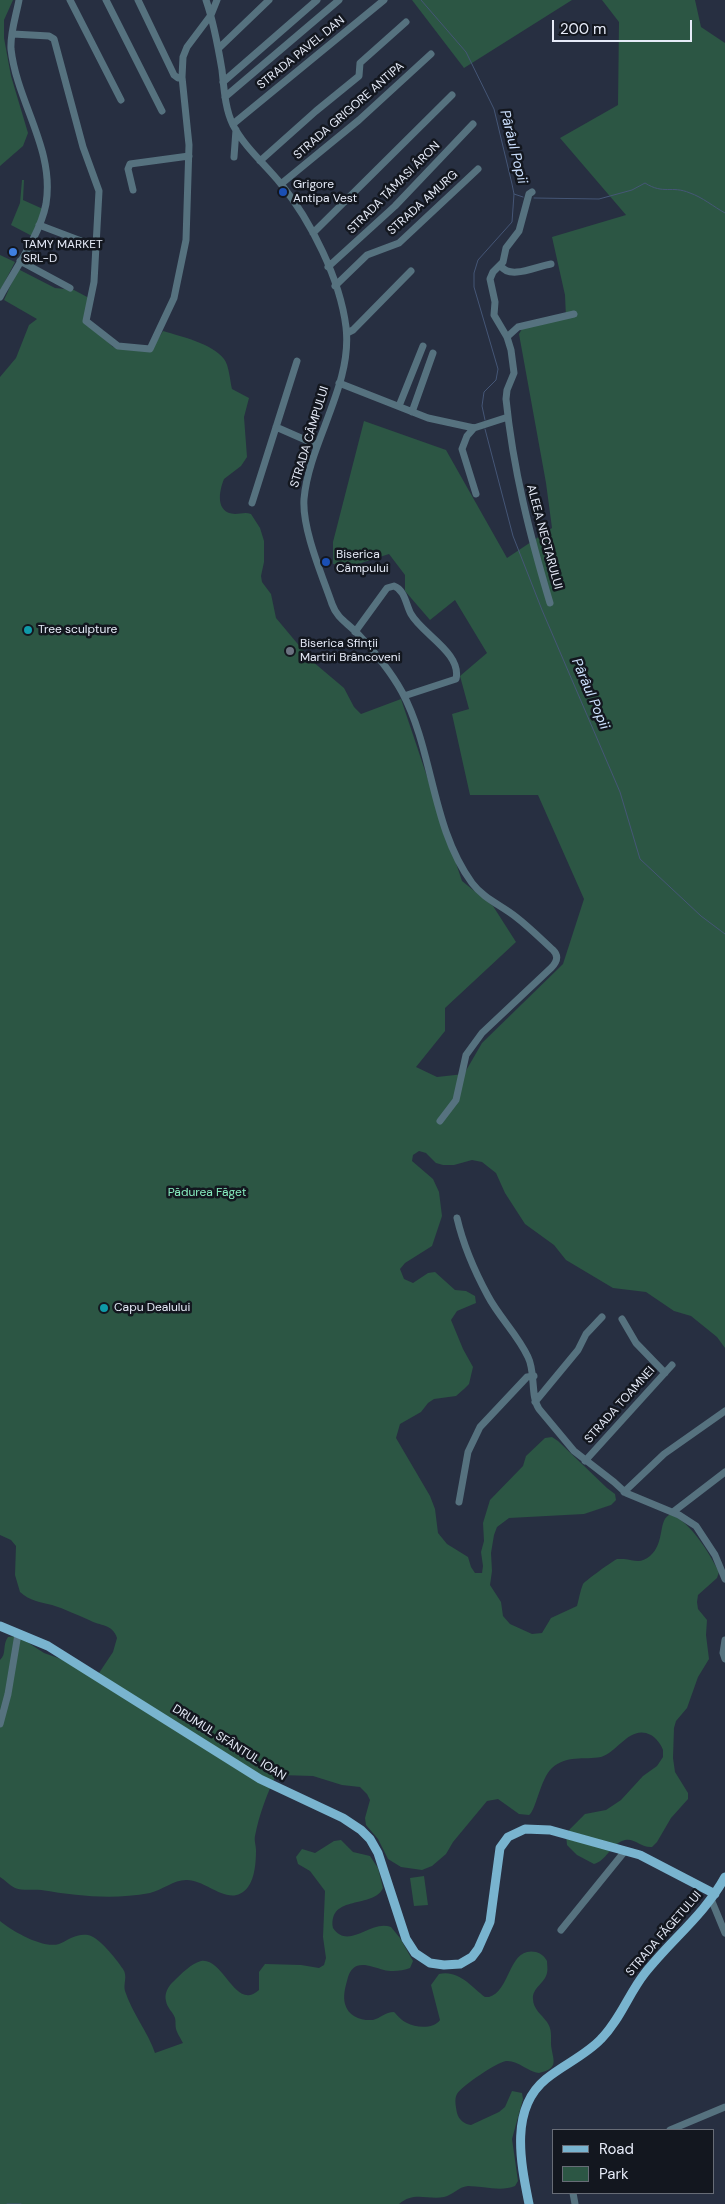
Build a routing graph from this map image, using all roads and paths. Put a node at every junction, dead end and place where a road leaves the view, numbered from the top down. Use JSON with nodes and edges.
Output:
{"nodes":[{"id":1,"x":19,"y":0,"type":"edge"},
{"id":2,"x":70,"y":0,"type":"edge"},
{"id":3,"x":106,"y":0,"type":"edge"},
{"id":4,"x":138,"y":0,"type":"edge"},
{"id":5,"x":206,"y":0,"type":"edge"},
{"id":6,"x":217,"y":0,"type":"edge"},
{"id":7,"x":270,"y":0,"type":"edge"},
{"id":8,"x":317,"y":0,"type":"edge"},
{"id":9,"x":339,"y":0,"type":"edge"},
{"id":10,"x":384,"y":0,"type":"edge"},
{"id":11,"x":212,"y":15,"type":"junction"},
{"id":12,"x":406,"y":22,"type":"dead end"},
{"id":13,"x":12,"y":34,"type":"junction"},
{"id":14,"x":219,"y":48,"type":"junction"},
{"id":15,"x":431,"y":54,"type":"dead end"},
{"id":16,"x":182,"y":77,"type":"junction"},
{"id":17,"x":223,"y":82,"type":"junction"},
{"id":18,"x":452,"y":95,"type":"dead end"},
{"id":19,"x":226,"y":97,"type":"junction"},
{"id":20,"x":121,"y":100,"type":"dead end"},
{"id":21,"x":162,"y":111,"type":"dead end"},
{"id":22,"x":473,"y":124,"type":"dead end"},
{"id":23,"x":234,"y":127,"type":"junction"},
{"id":24,"x":189,"y":156,"type":"junction"},
{"id":25,"x":234,"y":157,"type":"dead end"},
{"id":26,"x":260,"y":161,"type":"junction"},
{"id":27,"x":478,"y":169,"type":"dead end"},
{"id":28,"x":281,"y":184,"type":"junction"},
{"id":29,"x":133,"y":190,"type":"dead end"},
{"id":30,"x":532,"y":192,"type":"dead end"},
{"id":31,"x":39,"y":225,"type":"junction"},
{"id":32,"x":313,"y":233,"type":"junction"},
{"id":33,"x":97,"y":247,"type":"junction"},
{"id":34,"x":20,"y":261,"type":"junction"},
{"id":35,"x":551,"y":264,"type":"dead end"},
{"id":36,"x":500,"y":266,"type":"junction"},
{"id":37,"x":328,"y":267,"type":"junction"},
{"id":38,"x":410,"y":271,"type":"dead end"},
{"id":39,"x":335,"y":286,"type":"junction"},
{"id":40,"x":70,"y":288,"type":"dead end"},
{"id":41,"x":0,"y":296,"type":"edge"},
{"id":42,"x":574,"y":314,"type":"dead end"},
{"id":43,"x":347,"y":333,"type":"junction"},
{"id":44,"x":507,"y":337,"type":"junction"},
{"id":45,"x":423,"y":346,"type":"dead end"},
{"id":46,"x":433,"y":353,"type":"dead end"},
{"id":47,"x":297,"y":361,"type":"dead end"},
{"id":48,"x":339,"y":383,"type":"junction"},
{"id":49,"x":399,"y":406,"type":"junction"},
{"id":50,"x":412,"y":412,"type":"junction"},
{"id":51,"x":508,"y":417,"type":"junction"},
{"id":52,"x":276,"y":428,"type":"junction"},
{"id":53,"x":474,"y":428,"type":"junction"},
{"id":54,"x":317,"y":446,"type":"junction"},
{"id":55,"x":476,"y":494,"type":"dead end"},
{"id":56,"x":252,"y":503,"type":"dead end"},
{"id":57,"x":550,"y":603,"type":"dead end"},
{"id":58,"x":355,"y":632,"type":"junction"},
{"id":59,"x":404,"y":696,"type":"junction"},
{"id":60,"x":440,"y":1121,"type":"dead end"},
{"id":61,"x":457,"y":1218,"type":"dead end"},
{"id":62,"x":602,"y":1317,"type":"dead end"},
{"id":63,"x":622,"y":1319,"type":"dead end"},
{"id":64,"x":672,"y":1365,"type":"dead end"},
{"id":65,"x":664,"y":1373,"type":"junction"},
{"id":66,"x":534,"y":1376,"type":"junction"},
{"id":67,"x":535,"y":1402,"type":"junction"},
{"id":68,"x":725,"y":1411,"type":"edge"},
{"id":69,"x":585,"y":1461,"type":"junction"},
{"id":70,"x":725,"y":1472,"type":"edge"},
{"id":71,"x":624,"y":1492,"type":"junction"},
{"id":72,"x":459,"y":1502,"type":"dead end"},
{"id":73,"x":673,"y":1512,"type":"junction"},
{"id":74,"x":723,"y":1569,"type":"edge"},
{"id":75,"x":725,"y":1579,"type":"edge"},
{"id":76,"x":0,"y":1626,"type":"edge"},
{"id":77,"x":18,"y":1634,"type":"junction"},
{"id":78,"x":725,"y":1640,"type":"edge"},
{"id":79,"x":725,"y":1659,"type":"edge"},
{"id":80,"x":0,"y":1724,"type":"edge"},
{"id":81,"x":625,"y":1851,"type":"junction"},
{"id":82,"x":725,"y":1876,"type":"edge"},
{"id":83,"x":713,"y":1896,"type":"junction"},
{"id":84,"x":561,"y":1930,"type":"dead end"},
{"id":85,"x":725,"y":1932,"type":"edge"},
{"id":86,"x":725,"y":2106,"type":"edge"},
{"id":87,"x":672,"y":2129,"type":"edge"},
{"id":88,"x":529,"y":2204,"type":"edge"}],
"edges":[{"from":1,"to":13,"type":"street"},
{"from":2,"to":20,"type":"street"},
{"from":3,"to":21,"type":"street"},
{"from":4,"to":16,"type":"street"},
{"from":5,"to":11,"type":"street","name":"STRADA CÂMPULUI"},
{"from":6,"to":11,"type":"street"},
{"from":7,"to":14,"type":"street"},
{"from":8,"to":17,"type":"street"},
{"from":9,"to":19,"type":"street"},
{"from":10,"to":23,"type":"street","name":"STRADA PAVEL DAN"},
{"from":11,"to":14,"type":"street","name":"STRADA CÂMPULUI"},
{"from":11,"to":16,"type":"street"},
{"from":12,"to":26,"type":"street"},
{"from":13,"to":31,"type":"street"},
{"from":13,"to":33,"type":"street"},
{"from":14,"to":17,"type":"street","name":"STRADA CÂMPULUI"},
{"from":15,"to":28,"type":"street","name":"STRADA GRIGORE ANTIPA"},
{"from":16,"to":24,"type":"street"},
{"from":17,"to":19,"type":"street","name":"STRADA CÂMPULUI"},
{"from":18,"to":32,"type":"street"},
{"from":19,"to":23,"type":"street","name":"STRADA CÂMPULUI"},
{"from":22,"to":37,"type":"street","name":"STRADA TÁMASI ÁRON"},
{"from":23,"to":25,"type":"street"},
{"from":23,"to":26,"type":"street","name":"STRADA CÂMPULUI"},
{"from":24,"to":29,"type":"street"},
{"from":24,"to":33,"type":"street"},
{"from":26,"to":28,"type":"street","name":"STRADA CÂMPULUI"},
{"from":27,"to":39,"type":"street","name":"STRADA AMURG"},
{"from":28,"to":32,"type":"street","name":"STRADA CÂMPULUI"},
{"from":30,"to":36,"type":"street","name":"ALEEA NECTARULUI"},
{"from":31,"to":33,"type":"street"},
{"from":31,"to":34,"type":"street"},
{"from":32,"to":37,"type":"street","name":"STRADA CÂMPULUI"},
{"from":34,"to":40,"type":"street"},
{"from":34,"to":41,"type":"street"},
{"from":35,"to":36,"type":"street"},
{"from":36,"to":44,"type":"street","name":"ALEEA NECTARULUI"},
{"from":37,"to":39,"type":"street","name":"STRADA CÂMPULUI"},
{"from":38,"to":43,"type":"street"},
{"from":39,"to":43,"type":"street","name":"STRADA CÂMPULUI"},
{"from":42,"to":44,"type":"street"},
{"from":43,"to":48,"type":"street","name":"STRADA CÂMPULUI"},
{"from":44,"to":51,"type":"street","name":"ALEEA NECTARULUI"},
{"from":45,"to":49,"type":"street"},
{"from":46,"to":50,"type":"street"},
{"from":47,"to":52,"type":"street"},
{"from":48,"to":49,"type":"street"},
{"from":48,"to":54,"type":"street","name":"STRADA CÂMPULUI"},
{"from":49,"to":50,"type":"street"},
{"from":50,"to":53,"type":"street"},
{"from":51,"to":53,"type":"street"},
{"from":51,"to":57,"type":"street","name":"ALEEA NECTARULUI"},
{"from":52,"to":54,"type":"street"},
{"from":52,"to":56,"type":"street"},
{"from":53,"to":55,"type":"street"},
{"from":54,"to":58,"type":"street","name":"STRADA CÂMPULUI"},
{"from":58,"to":59,"type":"street","name":"STRADA CÂMPULUI"},
{"from":58,"to":59,"type":"street"},
{"from":59,"to":60,"type":"street","name":"STRADA CÂMPULUI"},
{"from":61,"to":66,"type":"street"},
{"from":62,"to":67,"type":"street"},
{"from":63,"to":65,"type":"street"},
{"from":64,"to":65,"type":"street","name":"STRADA TOAMNEI"},
{"from":65,"to":69,"type":"street","name":"STRADA TOAMNEI"},
{"from":66,"to":67,"type":"street"},
{"from":66,"to":72,"type":"street"},
{"from":67,"to":69,"type":"street"},
{"from":68,"to":71,"type":"street"},
{"from":69,"to":71,"type":"street"},
{"from":70,"to":73,"type":"street"},
{"from":71,"to":73,"type":"street"},
{"from":73,"to":74,"type":"street"},
{"from":74,"to":75,"type":"street"},
{"from":76,"to":77,"type":"main road","name":"DRUMUL SFÂNTUL IOAN"},
{"from":77,"to":80,"type":"street"},
{"from":77,"to":81,"type":"main road","name":"DRUMUL SFÂNTUL IOAN"},
{"from":78,"to":79,"type":"street"},
{"from":81,"to":83,"type":"main road","name":"DRUMUL SFÂNTUL IOAN"},
{"from":81,"to":84,"type":"street"},
{"from":82,"to":83,"type":"main road","name":"STRADA FĂGETULUI"},
{"from":83,"to":85,"type":"street"},
{"from":83,"to":88,"type":"main road","name":"STRADA FĂGETULUI"},
{"from":86,"to":87,"type":"street"}]}
